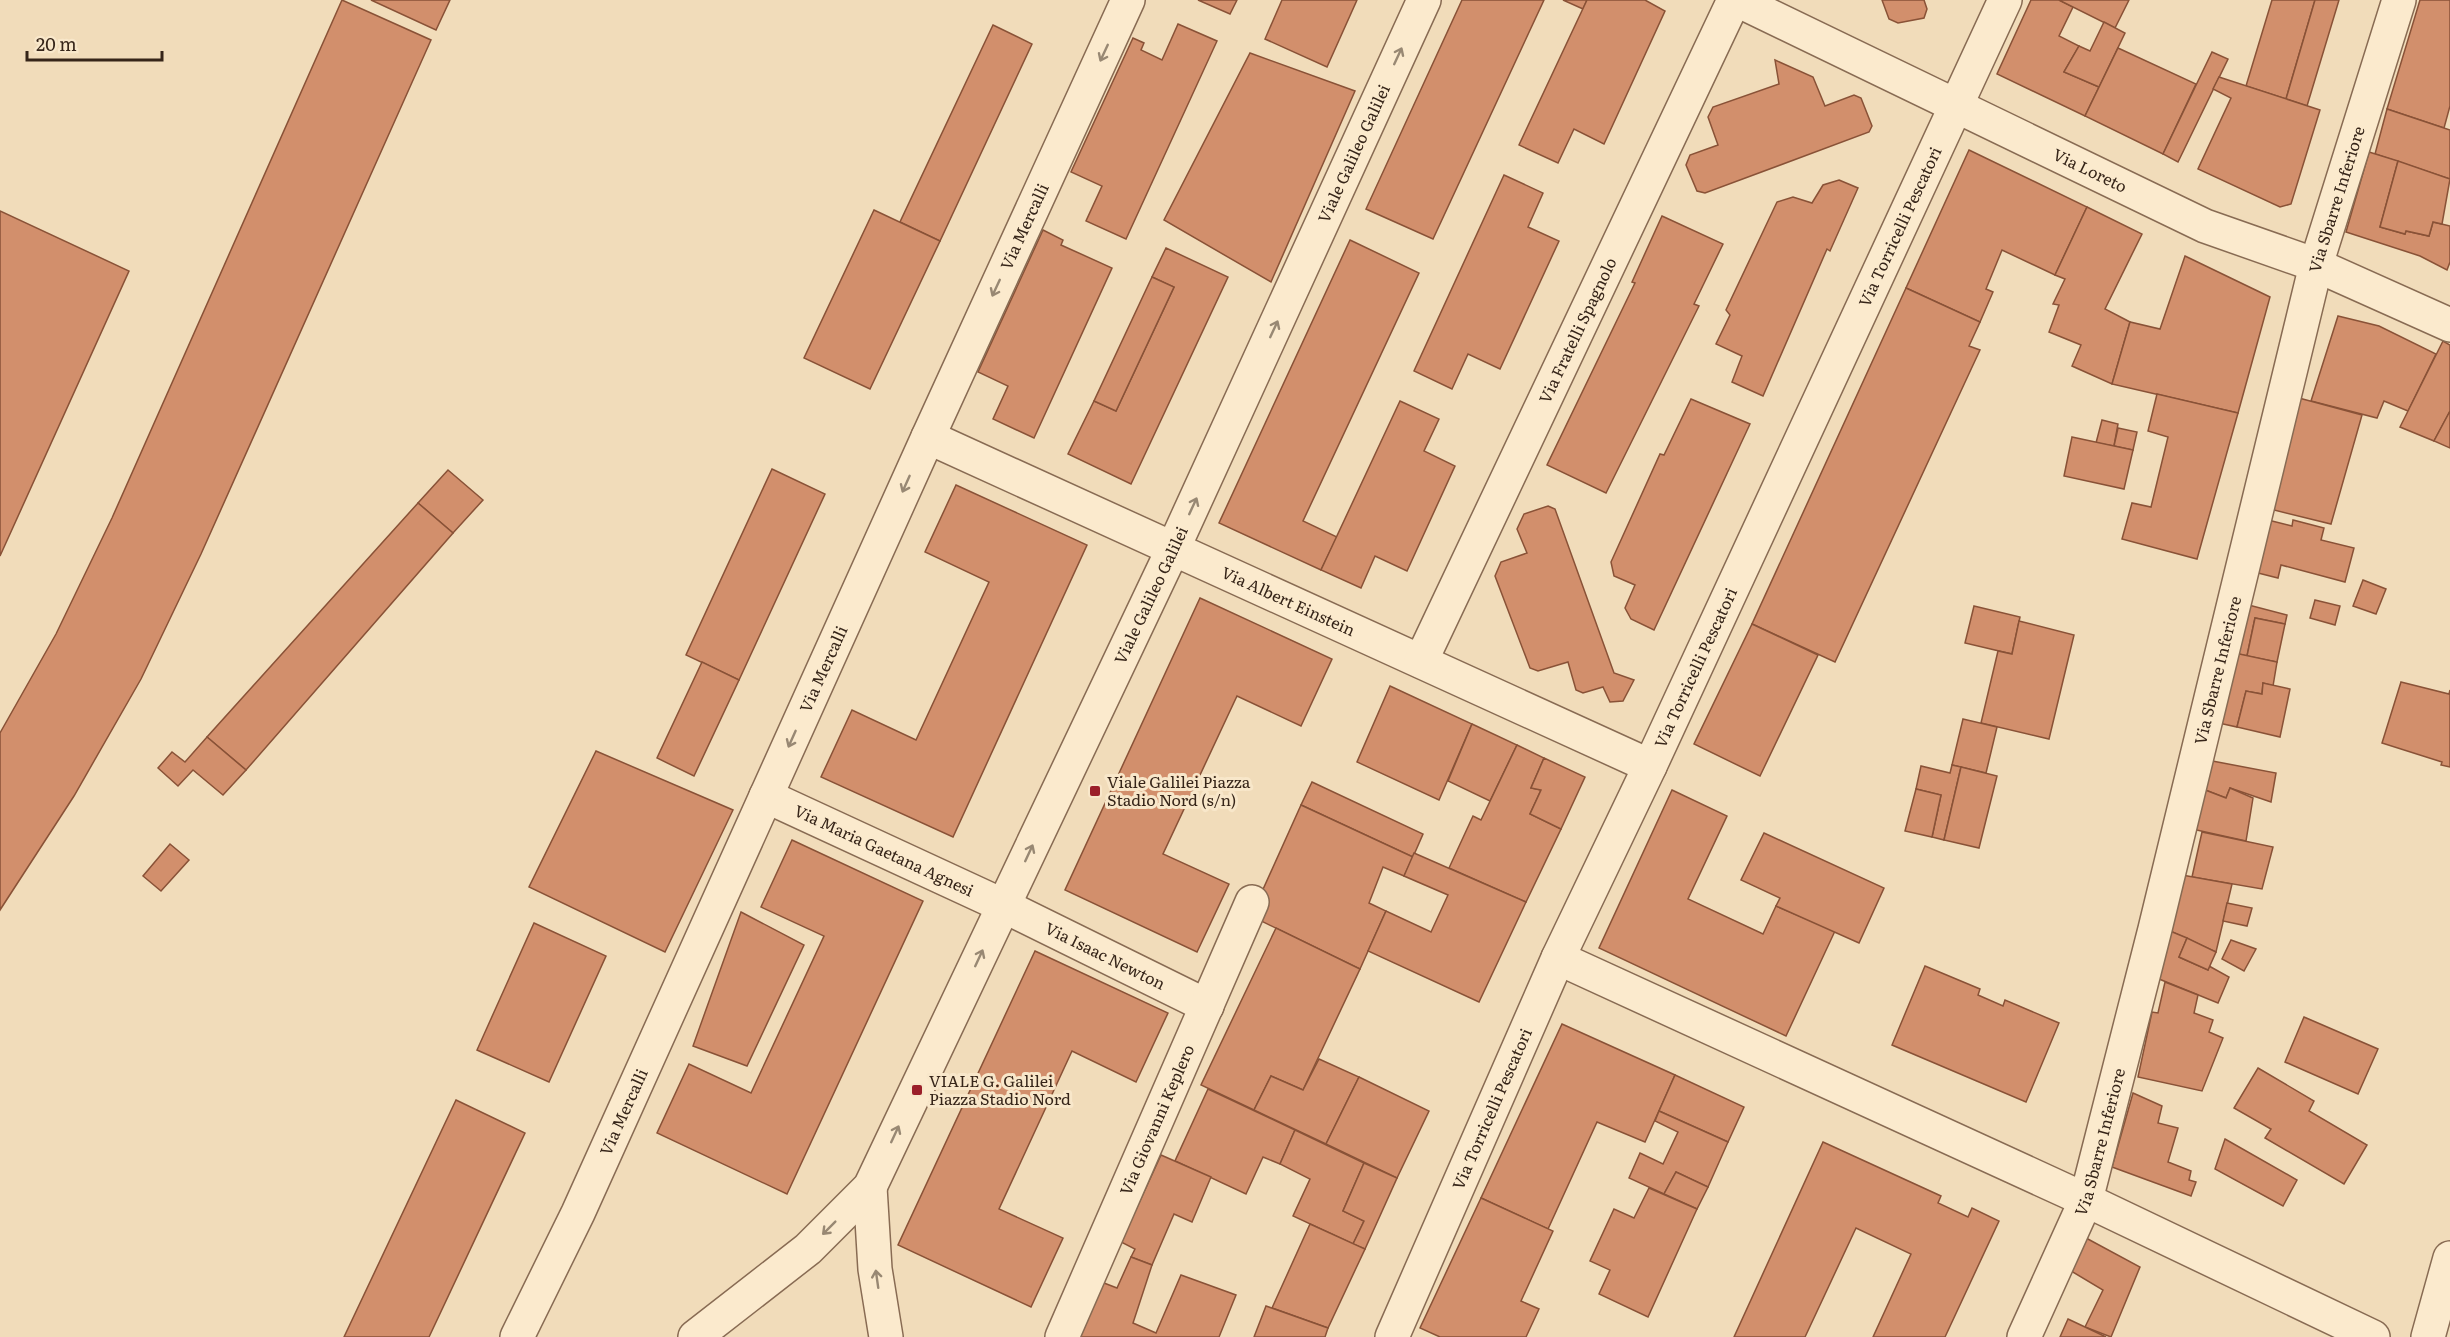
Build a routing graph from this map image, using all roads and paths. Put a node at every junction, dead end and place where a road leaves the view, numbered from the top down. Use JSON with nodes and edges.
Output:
{"nodes":[{"id":1,"x":1128,"y":0,"type":"edge"},
{"id":2,"x":1424,"y":0,"type":"edge"},
{"id":3,"x":1735,"y":0,"type":"edge"},
{"id":4,"x":2005,"y":0,"type":"edge"},
{"id":5,"x":2399,"y":0,"type":"edge"},
{"id":6,"x":1958,"y":106,"type":"junction"},
{"id":7,"x":2316,"y":265,"type":"junction"},
{"id":8,"x":2450,"y":325,"type":"edge"},
{"id":9,"x":928,"y":437,"type":"junction"},
{"id":10,"x":1173,"y":549,"type":"junction"},
{"id":11,"x":1421,"y":661,"type":"junction"},
{"id":12,"x":1650,"y":766,"type":"junction"},
{"id":13,"x":766,"y":796,"type":"junction"},
{"id":14,"x":1252,"y":902,"type":"dead end"},
{"id":15,"x":1004,"y":906,"type":"junction"},
{"id":16,"x":1558,"y":958,"type":"junction"},
{"id":17,"x":1207,"y":1006,"type":"junction"},
{"id":18,"x":870,"y":1187,"type":"junction"},
{"id":19,"x":2086,"y":1200,"type":"junction"},
{"id":20,"x":2450,"y":1258,"type":"edge"},
{"id":21,"x":517,"y":1337,"type":"edge"},
{"id":22,"x":695,"y":1337,"type":"edge"},
{"id":23,"x":885,"y":1337,"type":"edge"},
{"id":24,"x":1062,"y":1337,"type":"edge"},
{"id":25,"x":1392,"y":1337,"type":"edge"},
{"id":26,"x":2024,"y":1337,"type":"edge"},
{"id":27,"x":2373,"y":1337,"type":"edge"},
{"id":28,"x":2428,"y":1337,"type":"edge"}],
"edges":[{"from":1,"to":9,"type":"street","name":"Via Mercalli","one_way":true},
{"from":10,"to":2,"type":"street","name":"Viale Galileo Galilei","one_way":true},
{"from":3,"to":6,"type":"street","name":"Via Loreto"},
{"from":3,"to":11,"type":"street","name":"Via Fratelli Spagnolo"},
{"from":4,"to":6,"type":"street","name":"Via Torricelli Pescatori"},
{"from":5,"to":7,"type":"street","name":"Via Sbarre Inferiore"},
{"from":6,"to":7,"type":"street","name":"Via Loreto"},
{"from":6,"to":12,"type":"street","name":"Via Torricelli Pescatori"},
{"from":7,"to":8,"type":"street","name":"Via Loreto"},
{"from":7,"to":19,"type":"street","name":"Via Sbarre Inferiore"},
{"from":9,"to":10,"type":"street","name":"Via Albert Einstein"},
{"from":9,"to":13,"type":"street","name":"Via Mercalli","one_way":true},
{"from":10,"to":11,"type":"street","name":"Via Albert Einstein"},
{"from":15,"to":10,"type":"street","name":"Viale Galileo Galilei","one_way":true},
{"from":11,"to":12,"type":"street","name":"Via Albert Einstein"},
{"from":12,"to":16,"type":"street","name":"Via Torricelli Pescatori"},
{"from":13,"to":15,"type":"street","name":"Via Maria Gaetana Agnesi"},
{"from":13,"to":21,"type":"street","name":"Via Mercalli"},
{"from":14,"to":17,"type":"street","name":"Via Giovanni Keplero"},
{"from":15,"to":17,"type":"street","name":"Via Isaac Newton"},
{"from":18,"to":15,"type":"street","name":"Viale Galileo Galilei","one_way":true},
{"from":16,"to":19,"type":"street"},
{"from":16,"to":25,"type":"street","name":"Via Torricelli Pescatori"},
{"from":17,"to":24,"type":"street","name":"Via Giovanni Keplero"},
{"from":18,"to":22,"type":"street","one_way":true},
{"from":23,"to":18,"type":"street","one_way":true},
{"from":19,"to":26,"type":"street","name":"Via Sbarre Inferiore"},
{"from":19,"to":27,"type":"street"},
{"from":20,"to":28,"type":"street"}]}
